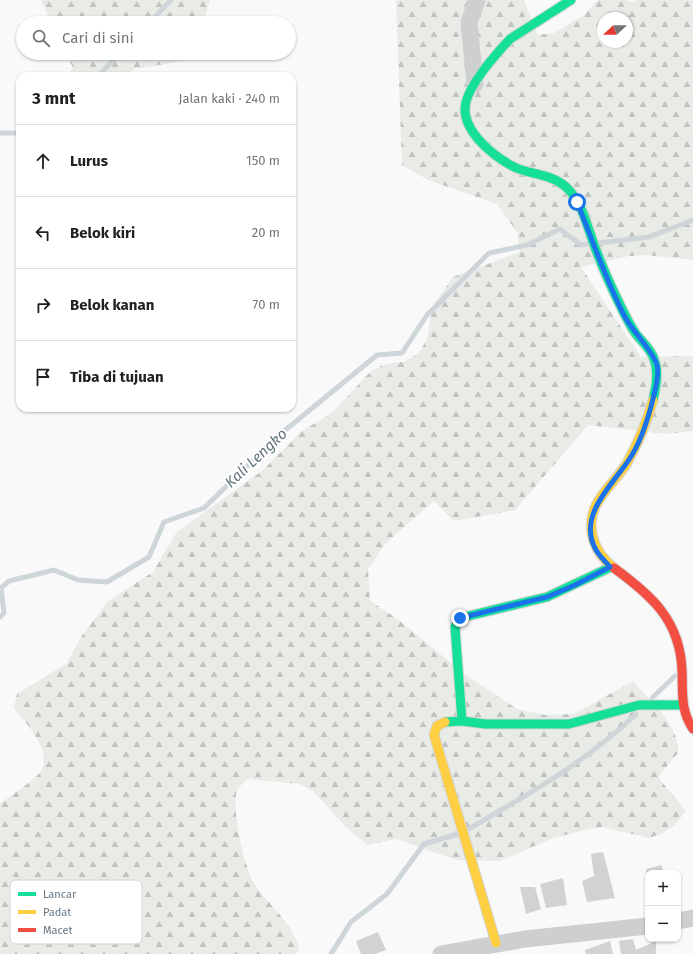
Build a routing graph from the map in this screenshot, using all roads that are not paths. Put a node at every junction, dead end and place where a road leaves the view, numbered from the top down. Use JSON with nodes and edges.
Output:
{"nodes":[{"id":1,"x":477,"y":0,"type":"edge"},
{"id":2,"x":571,"y":0,"type":"edge"},
{"id":3,"x":475,"y":84,"type":"junction"},
{"id":4,"x":610,"y":567,"type":"junction"},
{"id":5,"x":682,"y":705,"type":"junction"},
{"id":6,"x":462,"y":721,"type":"junction"},
{"id":7,"x":693,"y":729,"type":"edge"},
{"id":8,"x":693,"y":918,"type":"edge"},
{"id":9,"x":681,"y":920,"type":"edge"},
{"id":10,"x":645,"y":926,"type":"edge"},
{"id":11,"x":496,"y":944,"type":"junction"},
{"id":12,"x":441,"y":954,"type":"edge"}],
"edges":[{"from":1,"to":3,"type":"street"},
{"from":2,"to":3,"type":"street"},
{"from":3,"to":4,"type":"street"},
{"from":4,"to":5,"type":"street"},
{"from":4,"to":6,"type":"street"},
{"from":5,"to":6,"type":"street"},
{"from":5,"to":7,"type":"street"},
{"from":6,"to":11,"type":"street"},
{"from":8,"to":9,"type":"street"},
{"from":10,"to":11,"type":"street"},
{"from":11,"to":12,"type":"street"}]}
